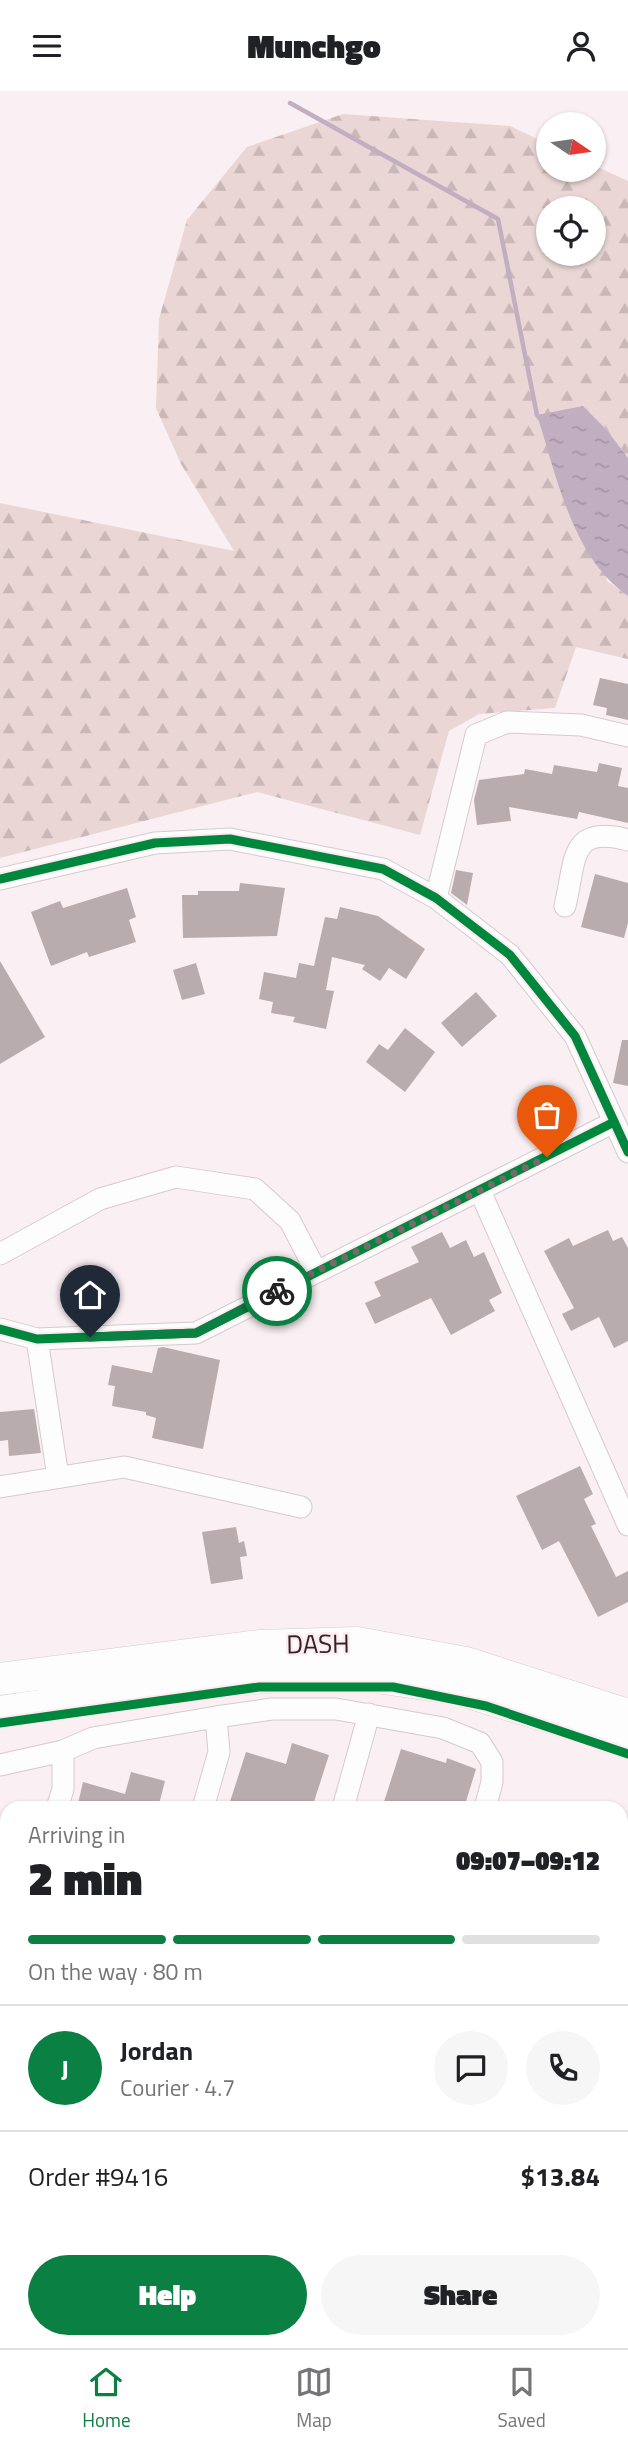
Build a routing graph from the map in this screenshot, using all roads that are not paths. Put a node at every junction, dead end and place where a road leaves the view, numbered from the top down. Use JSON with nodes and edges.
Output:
{"nodes":[{"id":1,"x":628,"y":736,"type":"edge"},
{"id":2,"x":628,"y":840,"type":"edge"},
{"id":3,"x":0,"y":879,"type":"edge"},
{"id":4,"x":436,"y":898,"type":"junction"},
{"id":5,"x":565,"y":906,"type":"dead end"},
{"id":6,"x":614,"y":1122,"type":"junction"},
{"id":7,"x":628,"y":1153,"type":"edge"},
{"id":8,"x":480,"y":1191,"type":"junction"},
{"id":9,"x":0,"y":1254,"type":"edge"},
{"id":10,"x":316,"y":1271,"type":"junction"},
{"id":11,"x":0,"y":1329,"type":"edge"},
{"id":12,"x":37,"y":1339,"type":"junction"},
{"id":13,"x":58,"y":1478,"type":"junction"},
{"id":14,"x":0,"y":1487,"type":"edge"},
{"id":15,"x":301,"y":1507,"type":"dead end"},
{"id":16,"x":628,"y":1525,"type":"edge"},
{"id":17,"x":0,"y":1679,"type":"edge"},
{"id":18,"x":0,"y":1685,"type":"edge"},
{"id":19,"x":0,"y":1713,"type":"edge"},
{"id":20,"x":369,"y":1714,"type":"junction"},
{"id":21,"x":628,"y":1715,"type":"edge"},
{"id":22,"x":216,"y":1717,"type":"junction"},
{"id":23,"x":628,"y":1721,"type":"edge"},
{"id":24,"x":0,"y":1723,"type":"edge"},
{"id":25,"x":628,"y":1741,"type":"edge"},
{"id":26,"x":63,"y":1751,"type":"junction"},
{"id":27,"x":628,"y":1754,"type":"edge"},
{"id":28,"x":0,"y":1765,"type":"edge"},
{"id":29,"x":59,"y":1801,"type":"edge"},
{"id":30,"x":205,"y":1801,"type":"edge"},
{"id":31,"x":345,"y":1801,"type":"edge"},
{"id":32,"x":487,"y":1801,"type":"edge"}],
"edges":[{"from":1,"to":4,"type":"street"},
{"from":2,"to":5,"type":"street"},
{"from":3,"to":4,"type":"street"},
{"from":4,"to":6,"type":"street"},
{"from":6,"to":7,"type":"street"},
{"from":6,"to":8,"type":"street"},
{"from":8,"to":10,"type":"street"},
{"from":8,"to":16,"type":"street"},
{"from":9,"to":10,"type":"street"},
{"from":10,"to":12,"type":"street"},
{"from":11,"to":12,"type":"street"},
{"from":12,"to":13,"type":"street"},
{"from":13,"to":14,"type":"street"},
{"from":13,"to":15,"type":"street"},
{"from":17,"to":21,"type":"highway","name":"DASH"},
{"from":18,"to":23,"type":"street"},
{"from":19,"to":25,"type":"highway","name":"DASH"},
{"from":20,"to":22,"type":"street"},
{"from":20,"to":31,"type":"street"},
{"from":20,"to":32,"type":"street"},
{"from":22,"to":26,"type":"street"},
{"from":22,"to":30,"type":"street"},
{"from":24,"to":27,"type":"street"},
{"from":26,"to":28,"type":"street"},
{"from":26,"to":29,"type":"street"}]}
